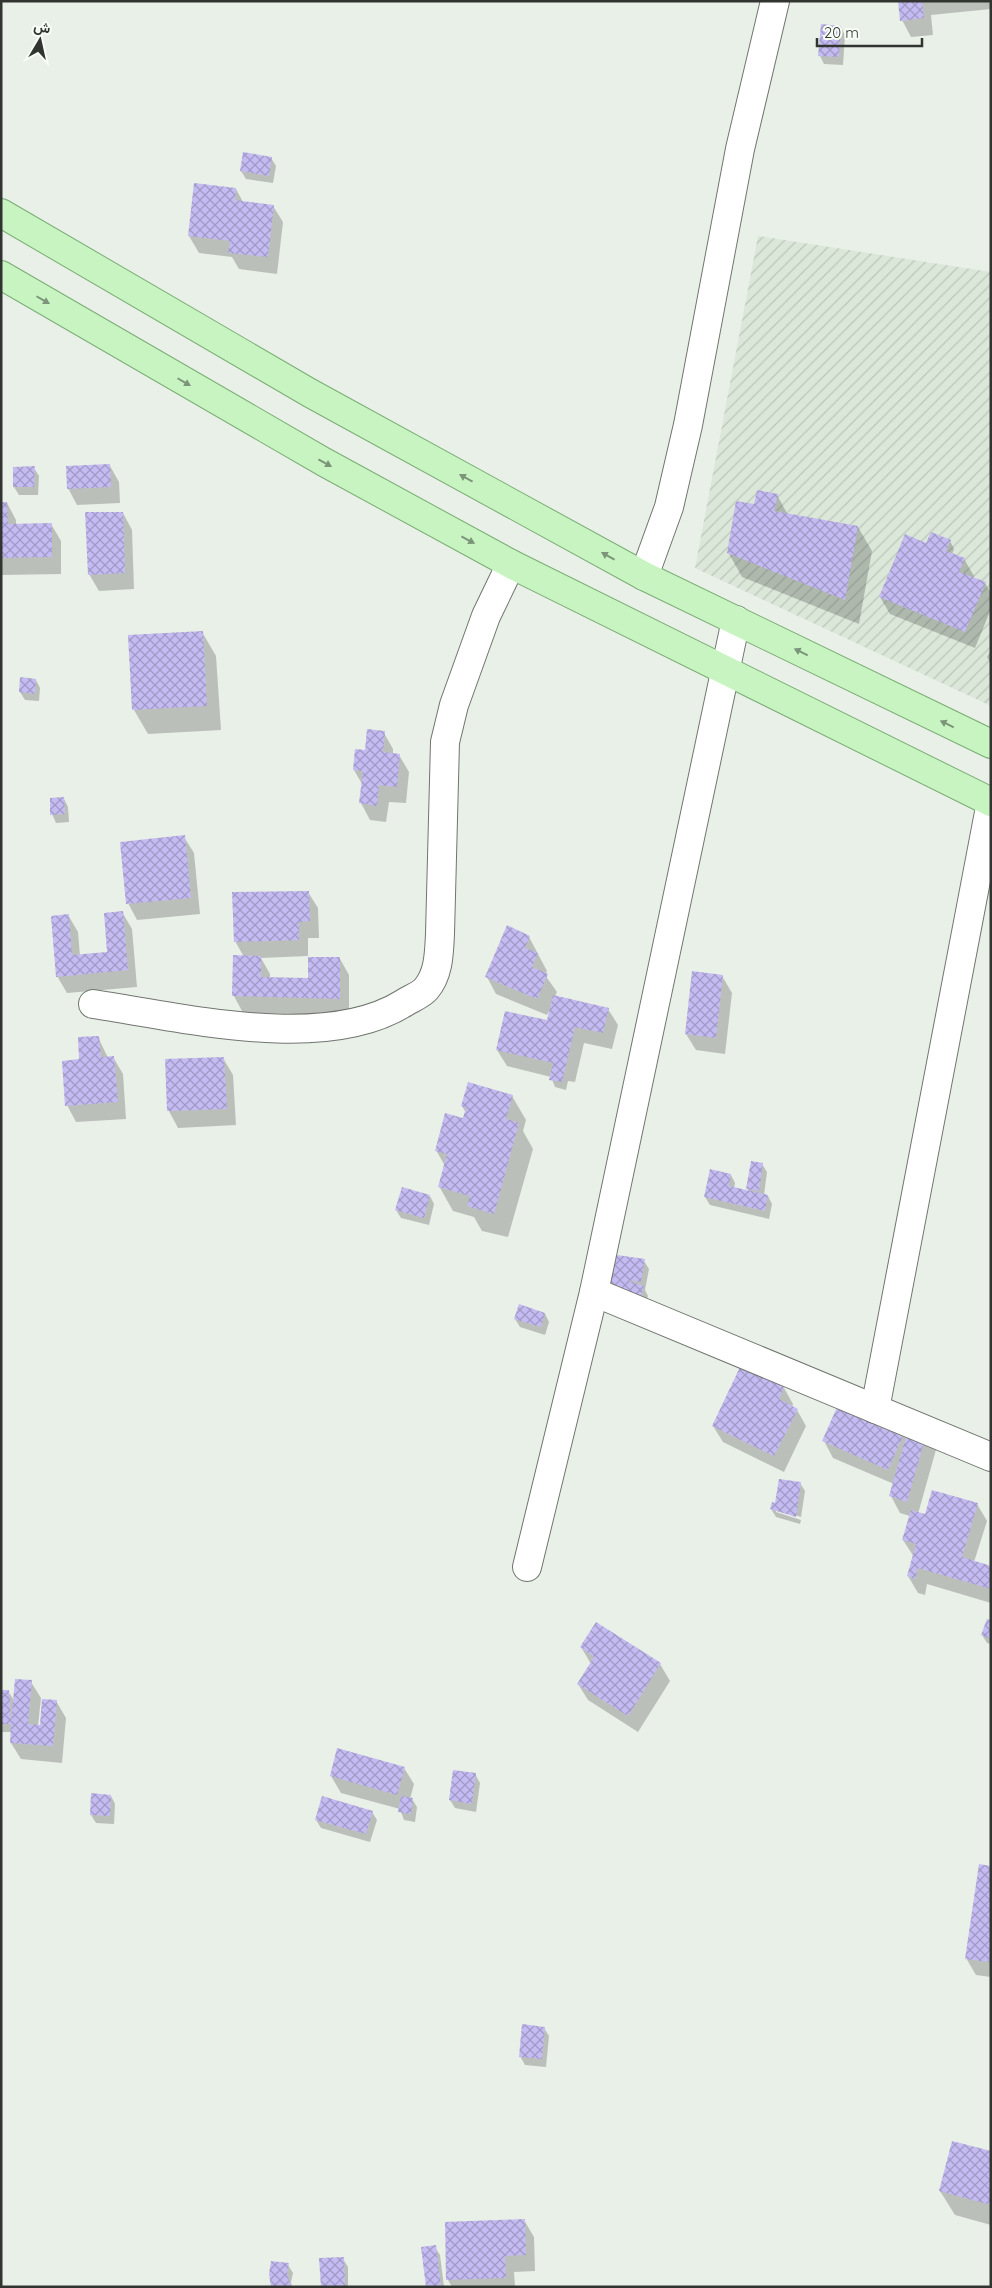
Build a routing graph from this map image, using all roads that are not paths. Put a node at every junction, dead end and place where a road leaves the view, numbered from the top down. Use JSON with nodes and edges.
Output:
{"nodes":[{"id":1,"x":775,"y":1,"type":"edge"},
{"id":2,"x":1,"y":214,"type":"edge"},
{"id":3,"x":1,"y":276,"type":"edge"},
{"id":4,"x":511,"y":564,"type":"junction"},
{"id":5,"x":644,"y":576,"type":"junction"},
{"id":6,"x":736,"y":620,"type":"junction"},
{"id":7,"x":726,"y":672,"type":"junction"},
{"id":8,"x":991,"y":744,"type":"edge"},
{"id":9,"x":991,"y":802,"type":"edge"},
{"id":10,"x":93,"y":1004,"type":"dead end"},
{"id":11,"x":594,"y":1292,"type":"junction"},
{"id":12,"x":875,"y":1409,"type":"junction"},
{"id":13,"x":991,"y":1457,"type":"edge"},
{"id":14,"x":527,"y":1567,"type":"dead end"}],
"edges":[{"from":1,"to":5,"type":"street"},
{"from":5,"to":2,"type":"main road","one_way":true},
{"from":3,"to":4,"type":"main road","one_way":true},
{"from":4,"to":7,"type":"main road"},
{"from":4,"to":10,"type":"street"},
{"from":5,"to":6,"type":"main road"},
{"from":6,"to":7,"type":"street"},
{"from":8,"to":6,"type":"main road","one_way":true},
{"from":7,"to":9,"type":"main road"},
{"from":7,"to":11,"type":"street"},
{"from":9,"to":12,"type":"street"},
{"from":11,"to":12,"type":"street"},
{"from":11,"to":14,"type":"street"},
{"from":12,"to":13,"type":"street"}]}
